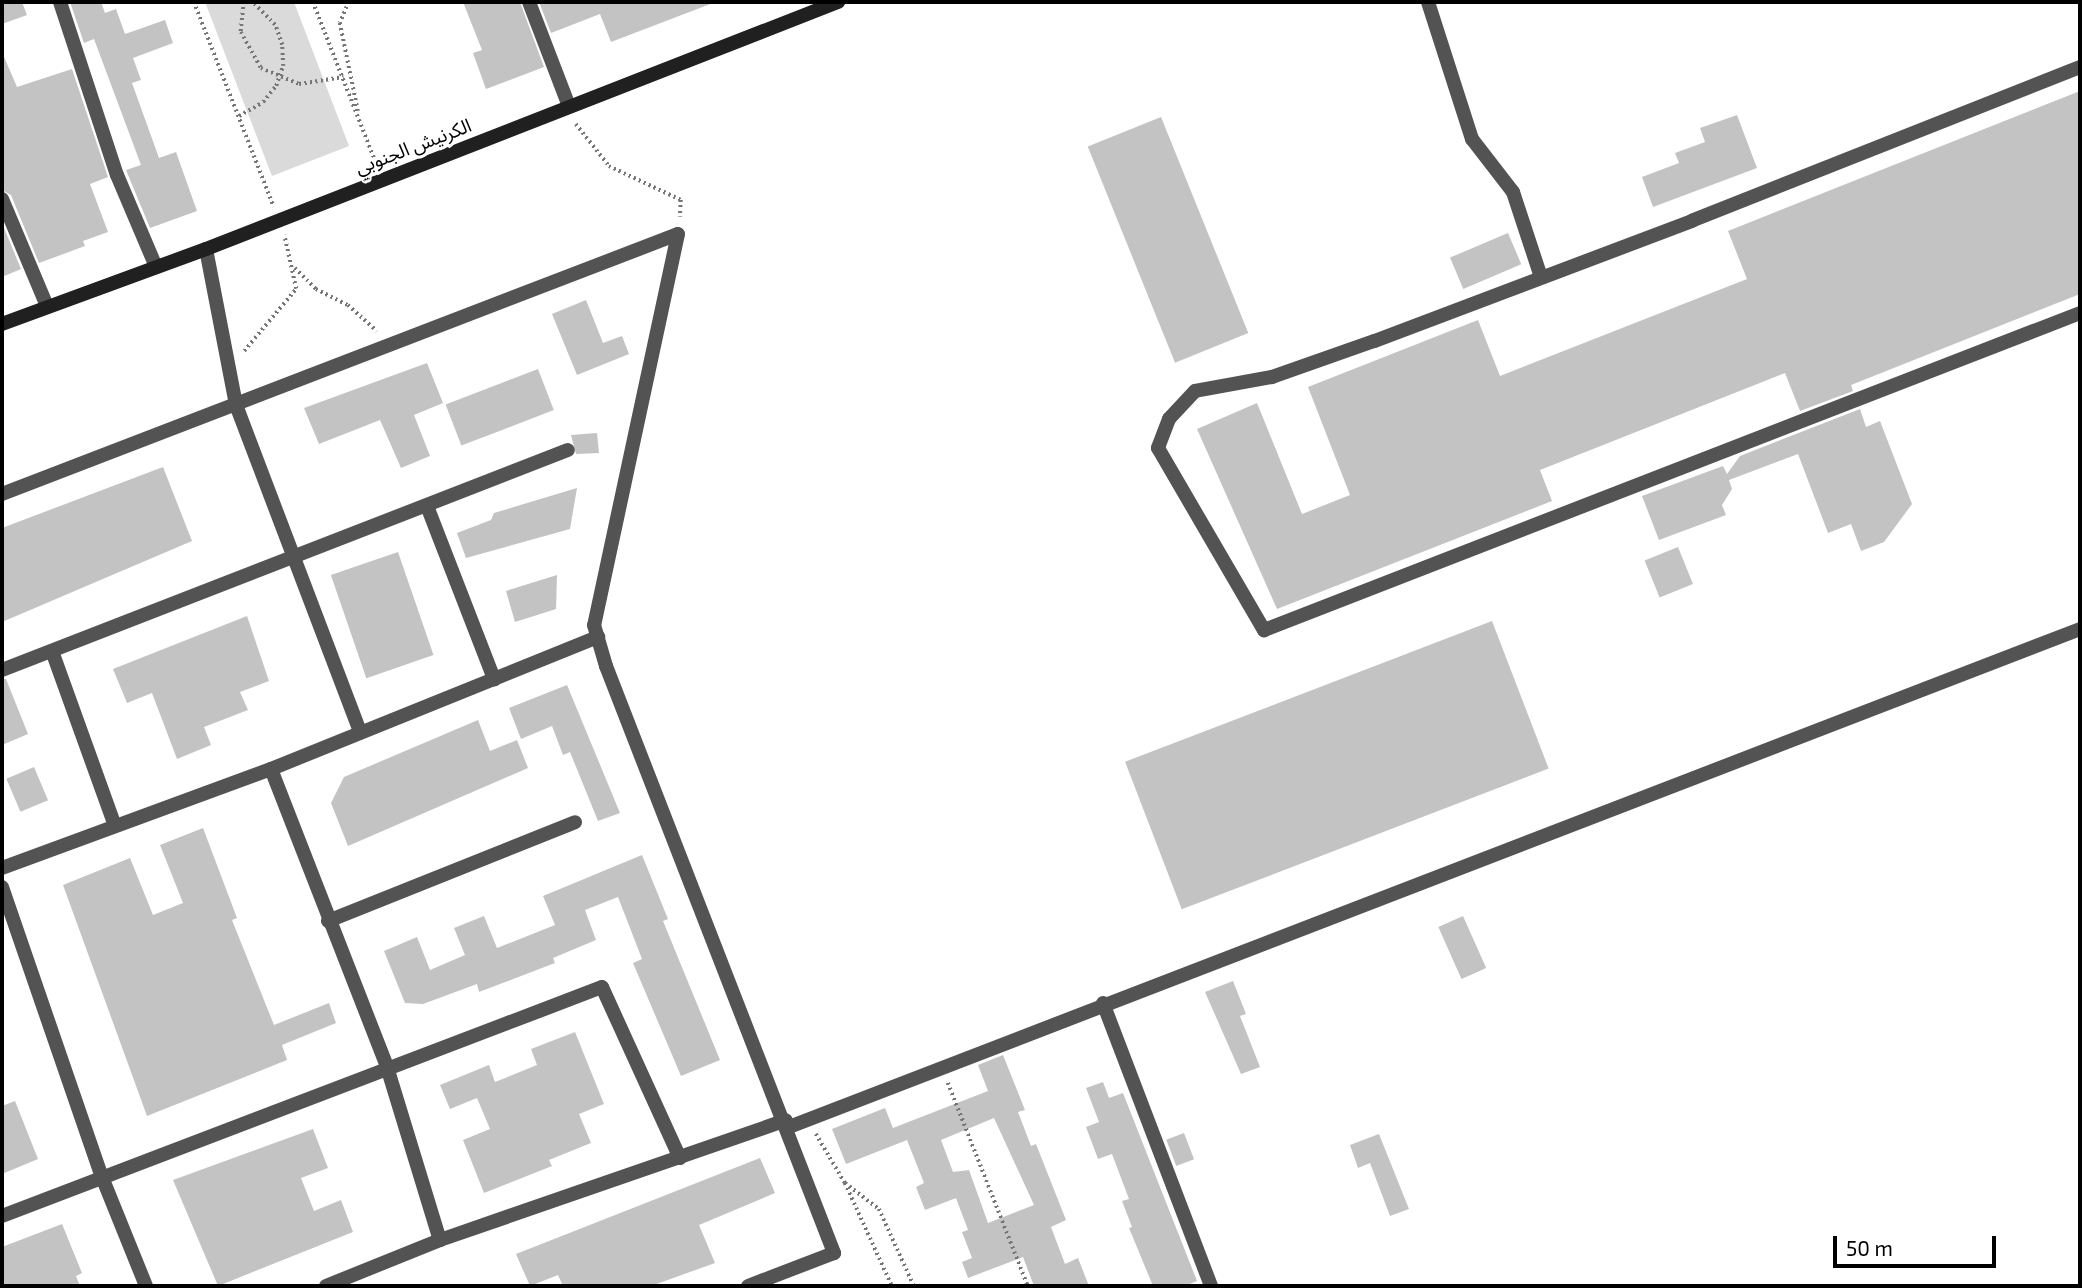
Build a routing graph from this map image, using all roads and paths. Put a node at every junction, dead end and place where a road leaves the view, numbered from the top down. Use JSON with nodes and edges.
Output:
{"nodes":[{"id":1,"x":60,"y":2,"type":"edge"},
{"id":2,"x":194,"y":2,"type":"edge"},
{"id":3,"x":244,"y":2,"type":"edge"},
{"id":4,"x":252,"y":2,"type":"edge"},
{"id":5,"x":313,"y":2,"type":"edge"},
{"id":6,"x":349,"y":2,"type":"edge"},
{"id":7,"x":528,"y":2,"type":"edge"},
{"id":8,"x":838,"y":2,"type":"edge"},
{"id":9,"x":1428,"y":2,"type":"edge"},
{"id":10,"x":2080,"y":67,"type":"edge"},
{"id":11,"x":342,"y":77,"type":"junction"},
{"id":12,"x":278,"y":79,"type":"junction"},
{"id":13,"x":569,"y":106,"type":"junction"},
{"id":14,"x":239,"y":116,"type":"junction"},
{"id":15,"x":360,"y":124,"type":"junction"},
{"id":16,"x":382,"y":179,"type":"junction"},
{"id":17,"x":2,"y":199,"type":"edge"},
{"id":18,"x":279,"y":219,"type":"junction"},
{"id":19,"x":678,"y":234,"type":"junction"},
{"id":20,"x":206,"y":249,"type":"junction"},
{"id":21,"x":294,"y":266,"type":"junction"},
{"id":22,"x":156,"y":267,"type":"junction"},
{"id":23,"x":1541,"y":276,"type":"junction"},
{"id":24,"x":47,"y":306,"type":"junction"},
{"id":25,"x":2080,"y":313,"type":"edge"},
{"id":26,"x":2,"y":324,"type":"edge"},
{"id":27,"x":383,"y":348,"type":"junction"},
{"id":28,"x":242,"y":365,"type":"dead end"},
{"id":29,"x":236,"y":405,"type":"junction"},
{"id":30,"x":568,"y":450,"type":"dead end"},
{"id":31,"x":2,"y":494,"type":"edge"},
{"id":32,"x":427,"y":506,"type":"junction"},
{"id":33,"x":293,"y":559,"type":"junction"},
{"id":34,"x":2080,"y":629,"type":"edge"},
{"id":35,"x":598,"y":637,"type":"junction"},
{"id":36,"x":52,"y":651,"type":"junction"},
{"id":37,"x":2,"y":670,"type":"edge"},
{"id":38,"x":494,"y":679,"type":"junction"},
{"id":39,"x":360,"y":732,"type":"junction"},
{"id":40,"x":271,"y":769,"type":"junction"},
{"id":41,"x":575,"y":822,"type":"dead end"},
{"id":42,"x":114,"y":826,"type":"junction"},
{"id":43,"x":2,"y":868,"type":"edge"},
{"id":44,"x":2,"y":887,"type":"edge"},
{"id":45,"x":328,"y":920,"type":"junction"},
{"id":46,"x":1103,"y":1003,"type":"junction"},
{"id":47,"x":387,"y":1067,"type":"junction"},
{"id":48,"x":942,"y":1067,"type":"junction"},
{"id":49,"x":808,"y":1120,"type":"junction"},
{"id":50,"x":787,"y":1124,"type":"junction"},
{"id":51,"x":680,"y":1158,"type":"junction"},
{"id":52,"x":102,"y":1177,"type":"junction"},
{"id":53,"x":845,"y":1183,"type":"junction"},
{"id":54,"x":2,"y":1216,"type":"edge"},
{"id":55,"x":440,"y":1240,"type":"junction"},
{"id":56,"x":146,"y":1286,"type":"edge"},
{"id":57,"x":326,"y":1286,"type":"edge"},
{"id":58,"x":748,"y":1286,"type":"edge"},
{"id":59,"x":892,"y":1286,"type":"edge"},
{"id":60,"x":914,"y":1286,"type":"edge"},
{"id":61,"x":1028,"y":1286,"type":"edge"},
{"id":62,"x":1211,"y":1286,"type":"edge"}],
"edges":[{"from":1,"to":22,"type":"street"},
{"from":2,"to":14,"type":"path"},
{"from":3,"to":12,"type":"path"},
{"from":4,"to":12,"type":"path"},
{"from":5,"to":11,"type":"path"},
{"from":6,"to":15,"type":"path"},
{"from":7,"to":13,"type":"street"},
{"from":8,"to":13,"type":"main road","name":"الكرنيش الجنوبي"},
{"from":9,"to":23,"type":"street"},
{"from":10,"to":23,"type":"street"},
{"from":11,"to":12,"type":"path"},
{"from":11,"to":15,"type":"path"},
{"from":12,"to":14,"type":"path"},
{"from":13,"to":16,"type":"main road","name":"الكرنيش الجنوبي"},
{"from":13,"to":19,"type":"path"},
{"from":14,"to":18,"type":"path"},
{"from":15,"to":16,"type":"path"},
{"from":16,"to":18,"type":"main road","name":"الكرنيش الجنوبي"},
{"from":17,"to":24,"type":"street"},
{"from":18,"to":20,"type":"main road","name":"الكرنيش الجنوبي"},
{"from":18,"to":21,"type":"path"},
{"from":19,"to":27,"type":"street"},
{"from":19,"to":35,"type":"street"},
{"from":20,"to":22,"type":"main road","name":"الكرنيش الجنوبي"},
{"from":20,"to":29,"type":"street"},
{"from":21,"to":27,"type":"path"},
{"from":21,"to":28,"type":"path"},
{"from":22,"to":24,"type":"main road","name":"الكرنيش الجنوبي"},
{"from":23,"to":25,"type":"street"},
{"from":24,"to":26,"type":"main road","name":"الكرنيش الجنوبي"},
{"from":27,"to":29,"type":"street"},
{"from":29,"to":31,"type":"street"},
{"from":29,"to":33,"type":"street"},
{"from":30,"to":32,"type":"street"},
{"from":32,"to":33,"type":"street"},
{"from":32,"to":38,"type":"street"},
{"from":33,"to":36,"type":"street"},
{"from":33,"to":39,"type":"street"},
{"from":34,"to":46,"type":"street"},
{"from":35,"to":38,"type":"street"},
{"from":35,"to":50,"type":"street"},
{"from":36,"to":37,"type":"street"},
{"from":36,"to":42,"type":"street"},
{"from":38,"to":39,"type":"street"},
{"from":39,"to":40,"type":"street"},
{"from":40,"to":42,"type":"street"},
{"from":40,"to":45,"type":"street"},
{"from":41,"to":45,"type":"street"},
{"from":42,"to":43,"type":"street"},
{"from":44,"to":52,"type":"street"},
{"from":45,"to":47,"type":"street"},
{"from":46,"to":48,"type":"street"},
{"from":46,"to":62,"type":"street"},
{"from":47,"to":51,"type":"street"},
{"from":47,"to":52,"type":"street"},
{"from":47,"to":55,"type":"street"},
{"from":48,"to":49,"type":"street"},
{"from":48,"to":61,"type":"path"},
{"from":49,"to":50,"type":"street"},
{"from":49,"to":53,"type":"path"},
{"from":50,"to":51,"type":"street"},
{"from":50,"to":58,"type":"street"},
{"from":51,"to":55,"type":"street"},
{"from":52,"to":54,"type":"street"},
{"from":52,"to":56,"type":"street"},
{"from":53,"to":59,"type":"path"},
{"from":53,"to":60,"type":"path"},
{"from":55,"to":57,"type":"street"}]}
